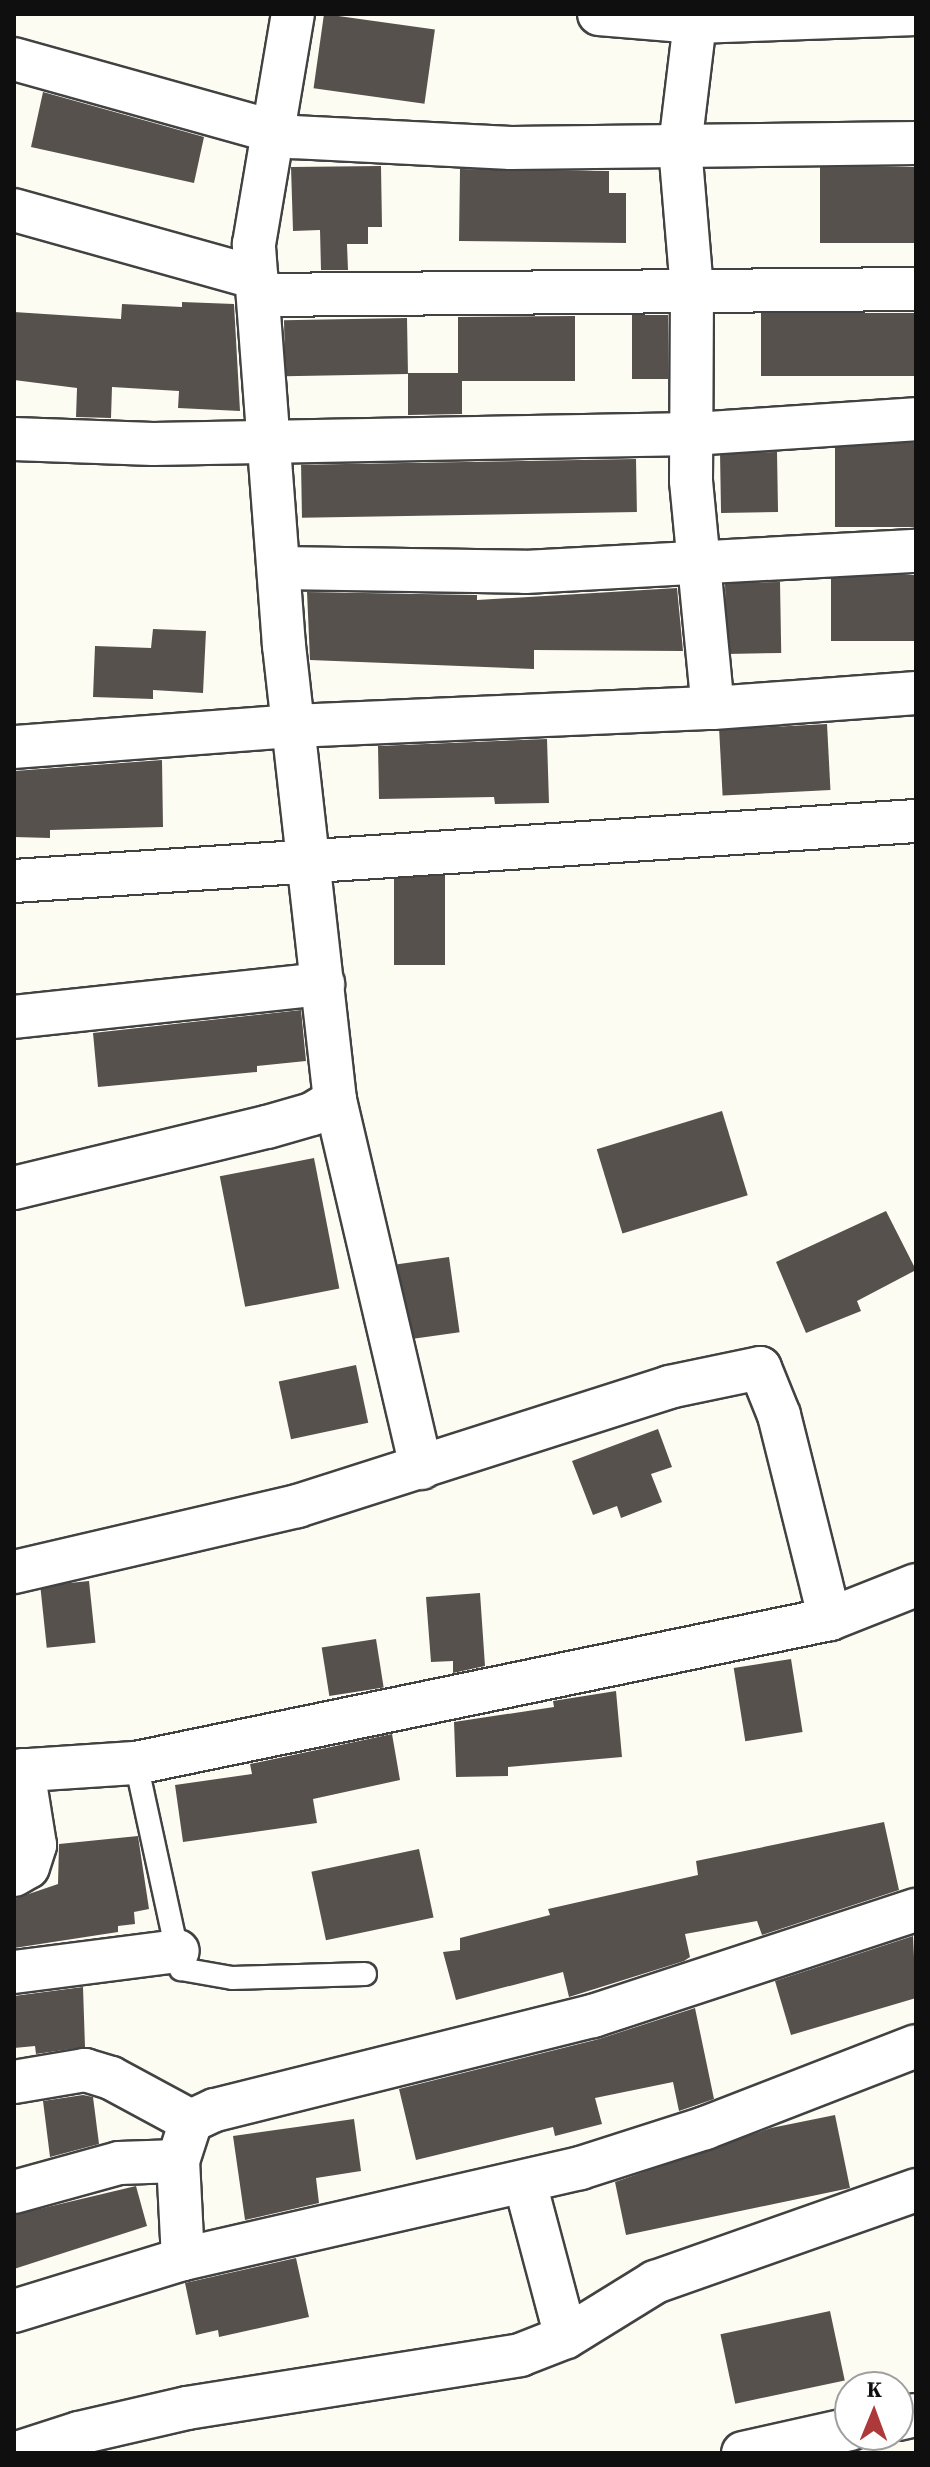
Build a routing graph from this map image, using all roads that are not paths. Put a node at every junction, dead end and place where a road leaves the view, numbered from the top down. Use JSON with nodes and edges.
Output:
{"nodes":[{"id":1,"x":293,"y":14,"type":"edge"},
{"id":2,"x":599,"y":14,"type":"edge"},
{"id":3,"x":916,"y":14,"type":"edge"},
{"id":4,"x":696,"y":18,"type":"edge"},
{"id":5,"x":14,"y":59,"type":"edge"},
{"id":6,"x":270,"y":133,"type":"junction"},
{"id":7,"x":916,"y":143,"type":"edge"},
{"id":8,"x":680,"y":147,"type":"junction"},
{"id":9,"x":14,"y":210,"type":"edge"},
{"id":10,"x":258,"y":287,"type":"junction"},
{"id":11,"x":916,"y":289,"type":"edge"},
{"id":12,"x":692,"y":290,"type":"junction"},
{"id":13,"x":916,"y":419,"type":"edge"},
{"id":14,"x":693,"y":434,"type":"junction"},
{"id":15,"x":269,"y":438,"type":"junction"},
{"id":16,"x":14,"y":439,"type":"edge"},
{"id":17,"x":916,"y":551,"type":"edge"},
{"id":18,"x":699,"y":563,"type":"junction"},
{"id":19,"x":279,"y":568,"type":"junction"},
{"id":20,"x":916,"y":693,"type":"edge"},
{"id":21,"x":713,"y":708,"type":"junction"},
{"id":22,"x":293,"y":726,"type":"junction"},
{"id":23,"x":14,"y":747,"type":"edge"},
{"id":24,"x":916,"y":821,"type":"edge"},
{"id":25,"x":309,"y":862,"type":"junction"},
{"id":26,"x":14,"y":881,"type":"edge"},
{"id":27,"x":323,"y":984,"type":"junction"},
{"id":28,"x":14,"y":1017,"type":"edge"},
{"id":29,"x":335,"y":1100,"type":"junction"},
{"id":30,"x":14,"y":1188,"type":"edge"},
{"id":31,"x":421,"y":1468,"type":"junction"},
{"id":32,"x":14,"y":1572,"type":"edge"},
{"id":33,"x":916,"y":1585,"type":"edge"},
{"id":34,"x":830,"y":1619,"type":"junction"},
{"id":35,"x":136,"y":1763,"type":"junction"},
{"id":36,"x":19,"y":1771,"type":"edge"},
{"id":37,"x":14,"y":1875,"type":"edge"},
{"id":38,"x":916,"y":1910,"type":"edge"},
{"id":39,"x":178,"y":1951,"type":"junction"},
{"id":40,"x":14,"y":1972,"type":"edge"},
{"id":41,"x":365,"y":1974,"type":"dead end"},
{"id":42,"x":916,"y":2046,"type":"edge"},
{"id":43,"x":14,"y":2082,"type":"edge"},
{"id":44,"x":191,"y":2121,"type":"junction"},
{"id":45,"x":178,"y":2161,"type":"junction"},
{"id":46,"x":525,"y":2183,"type":"junction"},
{"id":47,"x":916,"y":2190,"type":"edge"},
{"id":48,"x":14,"y":2192,"type":"edge"},
{"id":49,"x":183,"y":2259,"type":"junction"},
{"id":50,"x":14,"y":2311,"type":"edge"},
{"id":51,"x":566,"y":2337,"type":"junction"},
{"id":52,"x":834,"y":2433,"type":"edge"},
{"id":53,"x":17,"y":2453,"type":"edge"},
{"id":54,"x":743,"y":2453,"type":"edge"}],
"edges":[{"from":1,"to":6,"type":"street"},
{"from":2,"to":4,"type":"street"},
{"from":3,"to":4,"type":"street"},
{"from":4,"to":8,"type":"street"},
{"from":5,"to":6,"type":"street"},
{"from":6,"to":8,"type":"street"},
{"from":6,"to":10,"type":"street"},
{"from":7,"to":8,"type":"street"},
{"from":8,"to":12,"type":"street"},
{"from":9,"to":10,"type":"street"},
{"from":10,"to":12,"type":"street"},
{"from":10,"to":15,"type":"street"},
{"from":11,"to":12,"type":"street"},
{"from":12,"to":14,"type":"street"},
{"from":13,"to":14,"type":"street"},
{"from":14,"to":15,"type":"street"},
{"from":14,"to":18,"type":"street"},
{"from":15,"to":16,"type":"street"},
{"from":15,"to":19,"type":"street"},
{"from":17,"to":18,"type":"street"},
{"from":18,"to":19,"type":"street"},
{"from":18,"to":21,"type":"street"},
{"from":19,"to":22,"type":"street"},
{"from":20,"to":21,"type":"street"},
{"from":21,"to":22,"type":"street"},
{"from":22,"to":23,"type":"street"},
{"from":22,"to":25,"type":"street"},
{"from":24,"to":25,"type":"street"},
{"from":25,"to":26,"type":"street"},
{"from":25,"to":27,"type":"street"},
{"from":27,"to":28,"type":"street"},
{"from":27,"to":29,"type":"street"},
{"from":29,"to":30,"type":"street"},
{"from":29,"to":31,"type":"street"},
{"from":31,"to":32,"type":"street"},
{"from":31,"to":34,"type":"street"},
{"from":33,"to":34,"type":"street"},
{"from":34,"to":35,"type":"street"},
{"from":35,"to":36,"type":"street"},
{"from":35,"to":39,"type":"lane"},
{"from":36,"to":37,"type":"street"},
{"from":38,"to":44,"type":"street"},
{"from":39,"to":40,"type":"street"},
{"from":39,"to":41,"type":"lane"},
{"from":42,"to":46,"type":"street"},
{"from":43,"to":44,"type":"street"},
{"from":44,"to":45,"type":"street"},
{"from":45,"to":48,"type":"street"},
{"from":45,"to":49,"type":"street"},
{"from":46,"to":49,"type":"street"},
{"from":46,"to":51,"type":"street"},
{"from":47,"to":51,"type":"street"},
{"from":49,"to":50,"type":"street"},
{"from":51,"to":53,"type":"street"},
{"from":52,"to":54,"type":"street"}]}
